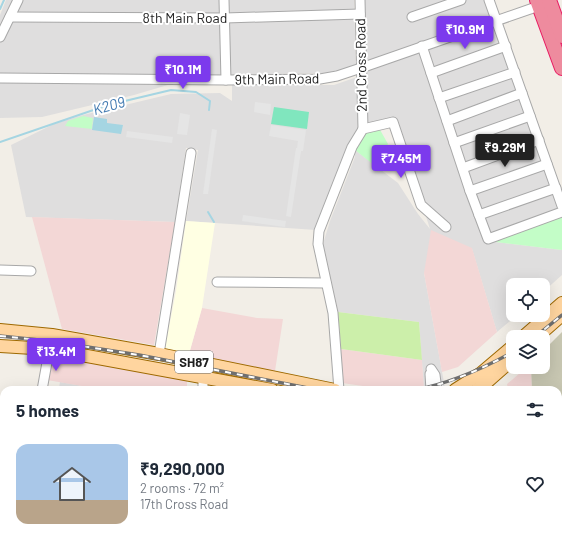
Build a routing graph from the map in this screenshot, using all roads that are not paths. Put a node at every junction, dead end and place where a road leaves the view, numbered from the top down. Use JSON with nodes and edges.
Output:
{"nodes":[{"id":1,"x":18,"y":0,"type":"edge"},
{"id":2,"x":224,"y":0,"type":"edge"},
{"id":3,"x":360,"y":0,"type":"edge"},
{"id":4,"x":461,"y":0,"type":"edge"},
{"id":5,"x":490,"y":0,"type":"edge"},
{"id":6,"x":542,"y":2,"type":"edge"},
{"id":7,"x":360,"y":14,"type":"junction"},
{"id":8,"x":10,"y":17,"type":"junction"},
{"id":9,"x":412,"y":17,"type":"dead end"},
{"id":10,"x":225,"y":18,"type":"junction"},
{"id":11,"x":497,"y":21,"type":"junction"},
{"id":12,"x":562,"y":36,"type":"edge"},
{"id":13,"x":0,"y":37,"type":"edge"},
{"id":14,"x":422,"y":46,"type":"junction"},
{"id":15,"x":506,"y":46,"type":"junction"},
{"id":16,"x":362,"y":68,"type":"junction"},
{"id":17,"x":562,"y":68,"type":"edge"},
{"id":18,"x":515,"y":72,"type":"junction"},
{"id":19,"x":431,"y":74,"type":"junction"},
{"id":20,"x":0,"y":78,"type":"edge"},
{"id":21,"x":226,"y":80,"type":"junction"},
{"id":22,"x":522,"y":94,"type":"junction"},
{"id":23,"x":439,"y":98,"type":"junction"},
{"id":24,"x":530,"y":116,"type":"junction"},
{"id":25,"x":447,"y":121,"type":"junction"},
{"id":26,"x":363,"y":129,"type":"junction"},
{"id":27,"x":539,"y":140,"type":"junction"},
{"id":28,"x":454,"y":143,"type":"junction"},
{"id":29,"x":191,"y":153,"type":"dead end"},
{"id":30,"x":547,"y":164,"type":"junction"},
{"id":31,"x":463,"y":168,"type":"junction"},
{"id":32,"x":556,"y":188,"type":"junction"},
{"id":33,"x":470,"y":191,"type":"junction"},
{"id":34,"x":561,"y":203,"type":"edge"},
{"id":35,"x":562,"y":212,"type":"edge"},
{"id":36,"x":479,"y":216,"type":"junction"},
{"id":37,"x":446,"y":226,"type":"dead end"},
{"id":38,"x":0,"y":270,"type":"edge"},
{"id":39,"x":31,"y":271,"type":"dead end"},
{"id":40,"x":217,"y":282,"type":"dead end"},
{"id":41,"x":326,"y":283,"type":"junction"},
{"id":42,"x":562,"y":303,"type":"edge"},
{"id":43,"x":562,"y":315,"type":"edge"},
{"id":44,"x":0,"y":330,"type":"edge"},
{"id":45,"x":531,"y":330,"type":"edge"},
{"id":46,"x":545,"y":330,"type":"edge"},
{"id":47,"x":52,"y":335,"type":"junction"},
{"id":48,"x":0,"y":346,"type":"edge"},
{"id":49,"x":49,"y":349,"type":"junction"},
{"id":50,"x":159,"y":354,"type":"junction"},
{"id":51,"x":506,"y":355,"type":"edge"},
{"id":52,"x":506,"y":365,"type":"edge"},
{"id":53,"x":203,"y":377,"type":"junction"},
{"id":54,"x":485,"y":382,"type":"edge"},
{"id":55,"x":43,"y":386,"type":"edge"},
{"id":56,"x":203,"y":386,"type":"edge"},
{"id":57,"x":251,"y":386,"type":"edge"},
{"id":58,"x":315,"y":386,"type":"edge"},
{"id":59,"x":339,"y":386,"type":"edge"},
{"id":60,"x":430,"y":386,"type":"edge"},
{"id":61,"x":436,"y":386,"type":"edge"},
{"id":62,"x":470,"y":386,"type":"edge"}],
"edges":[{"from":1,"to":8,"type":"street"},
{"from":2,"to":10,"type":"street"},
{"from":3,"to":7,"type":"street","name":"2nd Cross Road"},
{"from":4,"to":9,"type":"street"},
{"from":5,"to":11,"type":"street"},
{"from":6,"to":11,"type":"street","name":"9th Main Road"},
{"from":6,"to":12,"type":"highway"},
{"from":6,"to":17,"type":"highway"},
{"from":7,"to":10,"type":"street","name":"8th Main Road"},
{"from":7,"to":16,"type":"street","name":"2nd Cross Road"},
{"from":8,"to":10,"type":"street","name":"8th Main Road"},
{"from":8,"to":13,"type":"street"},
{"from":10,"to":21,"type":"street"},
{"from":11,"to":14,"type":"street","name":"9th Main Road"},
{"from":11,"to":15,"type":"street"},
{"from":14,"to":16,"type":"street","name":"9th Main Road"},
{"from":14,"to":19,"type":"street"},
{"from":15,"to":18,"type":"street"},
{"from":15,"to":19,"type":"street"},
{"from":16,"to":21,"type":"street","name":"9th Main Road"},
{"from":16,"to":26,"type":"street","name":"2nd Cross Road"},
{"from":18,"to":22,"type":"street"},
{"from":18,"to":23,"type":"street"},
{"from":19,"to":23,"type":"street"},
{"from":20,"to":21,"type":"street","name":"9th Main Road"},
{"from":22,"to":24,"type":"street"},
{"from":22,"to":25,"type":"street"},
{"from":23,"to":25,"type":"street"},
{"from":24,"to":27,"type":"street"},
{"from":24,"to":28,"type":"street"},
{"from":25,"to":28,"type":"street"},
{"from":26,"to":37,"type":"street"},
{"from":26,"to":41,"type":"street"},
{"from":27,"to":30,"type":"street"},
{"from":27,"to":31,"type":"street"},
{"from":28,"to":31,"type":"street"},
{"from":29,"to":50,"type":"street"},
{"from":30,"to":32,"type":"street"},
{"from":30,"to":33,"type":"street"},
{"from":31,"to":33,"type":"street"},
{"from":32,"to":34,"type":"street"},
{"from":32,"to":36,"type":"street"},
{"from":33,"to":36,"type":"street"},
{"from":35,"to":36,"type":"street"},
{"from":38,"to":39,"type":"street"},
{"from":40,"to":41,"type":"street"},
{"from":41,"to":59,"type":"street"},
{"from":42,"to":45,"type":"main road"},
{"from":43,"to":46,"type":"main road"},
{"from":44,"to":47,"type":"main road","number":"SH87"},
{"from":47,"to":49,"type":"street"},
{"from":47,"to":50,"type":"main road","number":"SH87"},
{"from":48,"to":49,"type":"main road","number":"SH87"},
{"from":49,"to":53,"type":"main road","number":"SH87"},
{"from":49,"to":55,"type":"street"},
{"from":50,"to":58,"type":"main road","number":"SH87"},
{"from":51,"to":54,"type":"main road"},
{"from":52,"to":54,"type":"main road"},
{"from":53,"to":56,"type":"street"},
{"from":53,"to":57,"type":"main road","number":"SH87"},
{"from":54,"to":62,"type":"main road"},
{"from":60,"to":61,"type":"street"}]}
